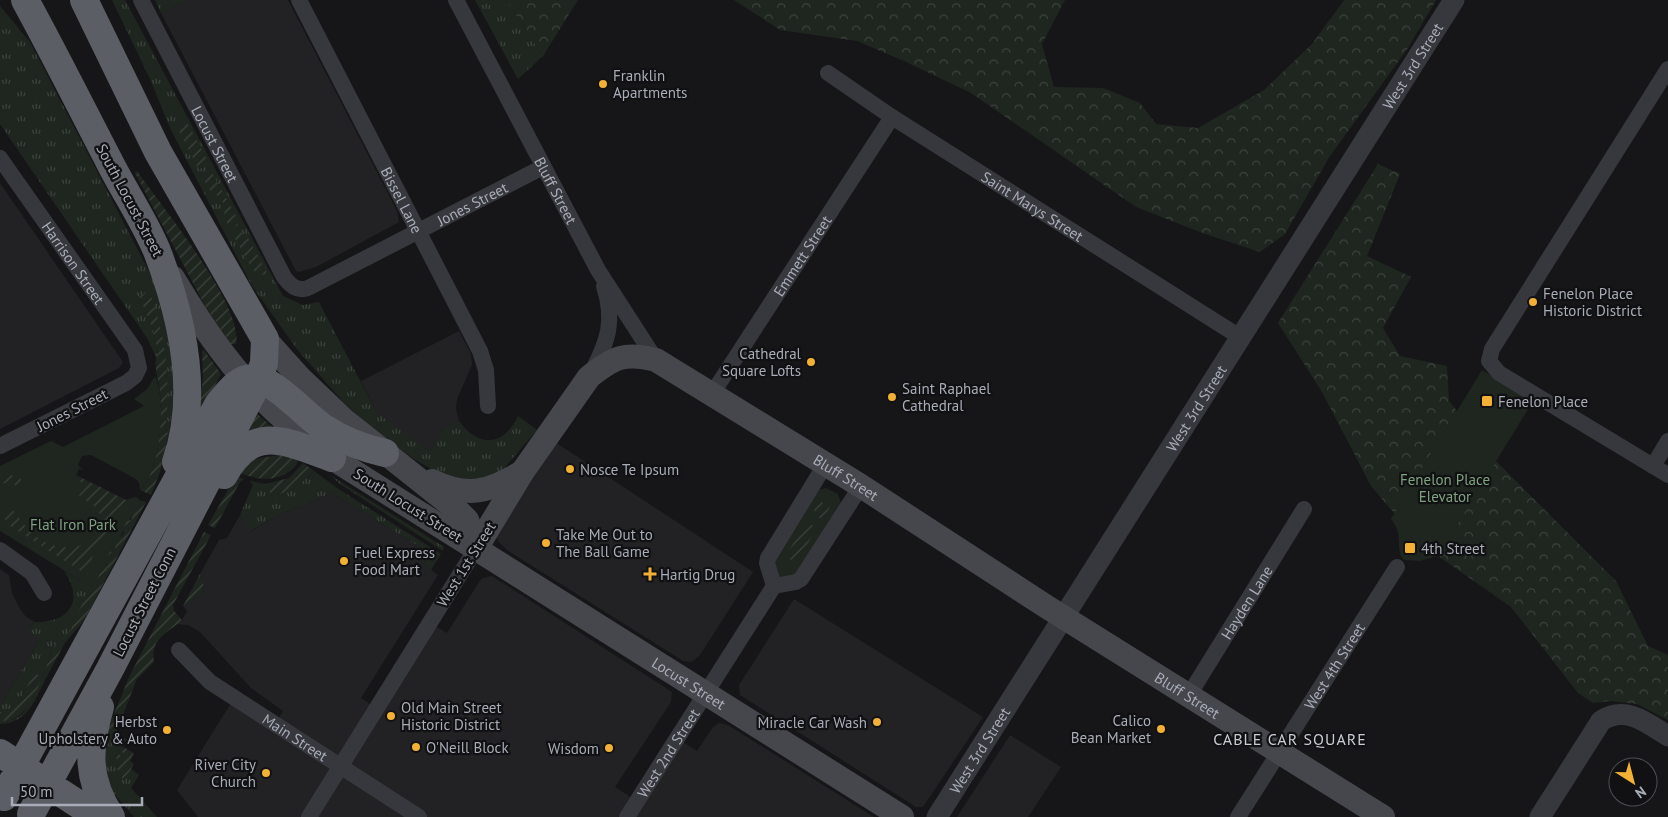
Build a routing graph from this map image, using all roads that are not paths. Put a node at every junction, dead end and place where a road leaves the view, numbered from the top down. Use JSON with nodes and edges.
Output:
{"nodes":[{"id":1,"x":9,"y":0,"type":"edge"},
{"id":2,"x":25,"y":0,"type":"edge"},
{"id":3,"x":141,"y":0,"type":"edge"},
{"id":4,"x":299,"y":0,"type":"edge"},
{"id":5,"x":456,"y":0,"type":"edge"},
{"id":6,"x":1454,"y":0,"type":"edge"},
{"id":7,"x":86,"y":2,"type":"edge"},
{"id":8,"x":38,"y":25,"type":"junction"},
{"id":9,"x":1668,"y":69,"type":"edge"},
{"id":10,"x":828,"y":73,"type":"dead end"},
{"id":11,"x":892,"y":117,"type":"junction"},
{"id":12,"x":0,"y":158,"type":"edge"},
{"id":13,"x":543,"y":167,"type":"junction"},
{"id":14,"x":418,"y":231,"type":"junction"},
{"id":15,"x":156,"y":250,"type":"junction"},
{"id":16,"x":598,"y":270,"type":"junction"},
{"id":17,"x":294,"y":287,"type":"joint"},
{"id":18,"x":1240,"y":337,"type":"junction"},
{"id":19,"x":265,"y":339,"type":"junction"},
{"id":20,"x":656,"y":360,"type":"junction"},
{"id":21,"x":139,"y":368,"type":"joint"},
{"id":22,"x":589,"y":377,"type":"junction"},
{"id":23,"x":253,"y":383,"type":"junction"},
{"id":24,"x":712,"y":394,"type":"junction"},
{"id":25,"x":488,"y":406,"type":"dead end"},
{"id":26,"x":1668,"y":441,"type":"edge"},
{"id":27,"x":0,"y":446,"type":"edge"},
{"id":28,"x":332,"y":458,"type":"junction"},
{"id":29,"x":395,"y":460,"type":"junction"},
{"id":30,"x":826,"y":465,"type":"junction"},
{"id":31,"x":1652,"y":466,"type":"junction"},
{"id":32,"x":523,"y":471,"type":"junction"},
{"id":33,"x":1668,"y":475,"type":"edge"},
{"id":34,"x":860,"y":486,"type":"junction"},
{"id":35,"x":1304,"y":509,"type":"dead end"},
{"id":36,"x":156,"y":515,"type":"junction"},
{"id":37,"x":477,"y":547,"type":"junction"},
{"id":38,"x":0,"y":550,"type":"edge"},
{"id":39,"x":162,"y":567,"type":"junction"},
{"id":40,"x":1397,"y":567,"type":"dead end"},
{"id":41,"x":774,"y":586,"type":"junction"},
{"id":42,"x":44,"y":593,"type":"dead end"},
{"id":43,"x":1065,"y":617,"type":"junction"},
{"id":44,"x":179,"y":650,"type":"dead end"},
{"id":45,"x":110,"y":669,"type":"junction"},
{"id":46,"x":706,"y":692,"type":"junction"},
{"id":47,"x":1188,"y":695,"type":"junction"},
{"id":48,"x":1668,"y":736,"type":"edge"},
{"id":49,"x":1280,"y":752,"type":"junction"},
{"id":50,"x":11,"y":759,"type":"edge"},
{"id":51,"x":340,"y":767,"type":"junction"},
{"id":52,"x":48,"y":783,"type":"junction"},
{"id":53,"x":2,"y":796,"type":"edge"},
{"id":54,"x":33,"y":815,"type":"edge"},
{"id":55,"x":98,"y":817,"type":"edge"},
{"id":56,"x":111,"y":817,"type":"edge"},
{"id":57,"x":309,"y":817,"type":"edge"},
{"id":58,"x":419,"y":817,"type":"edge"},
{"id":59,"x":626,"y":817,"type":"edge"},
{"id":60,"x":902,"y":817,"type":"edge"},
{"id":61,"x":937,"y":817,"type":"edge"},
{"id":62,"x":1238,"y":817,"type":"edge"},
{"id":63,"x":1383,"y":817,"type":"edge"},
{"id":64,"x":1540,"y":817,"type":"edge"}],
"edges":[{"from":1,"to":8,"type":"highway"},
{"from":2,"to":8,"type":"highway","name":"South Locust Street"},
{"from":3,"to":17,"type":"street","name":"Locust Street"},
{"from":4,"to":14,"type":"street","name":"Bissel Lane"},
{"from":5,"to":13,"type":"street","name":"Bluff Street"},
{"from":6,"to":18,"type":"street","name":"West 3rd Street"},
{"from":7,"to":19,"type":"highway","name":"South Locust Street"},
{"from":8,"to":15,"type":"highway","name":"South Locust Street"},
{"from":9,"to":31,"type":"street"},
{"from":10,"to":11,"type":"street","name":"Saint Marys Street"},
{"from":11,"to":18,"type":"street","name":"Saint Marys Street"},
{"from":11,"to":24,"type":"street","name":"Emmett Street"},
{"from":12,"to":21,"type":"street","name":"Harrison Street"},
{"from":13,"to":14,"type":"street","name":"Jones Street"},
{"from":13,"to":16,"type":"street","name":"Bluff Street"},
{"from":14,"to":17,"type":"street","name":"Jones Street"},
{"from":14,"to":25,"type":"street","name":"Bissel Lane"},
{"from":15,"to":23,"type":"main road","name":"South Locust Street"},
{"from":15,"to":36,"type":"highway"},
{"from":16,"to":20,"type":"street","name":"Bluff Street"},
{"from":16,"to":22,"type":"street"},
{"from":18,"to":43,"type":"street","name":"West 3rd Street"},
{"from":19,"to":23,"type":"highway","name":"Locust Street Conn"},
{"from":19,"to":29,"type":"main road","name":"South Locust Street"},
{"from":20,"to":22,"type":"main road","name":"West 1st Street"},
{"from":20,"to":24,"type":"main road","name":"Bluff Street"},
{"from":21,"to":27,"type":"street","name":"Jones Street"},
{"from":22,"to":32,"type":"main road","name":"West 1st Street"},
{"from":23,"to":28,"type":"main road","name":"South Locust Street"},
{"from":23,"to":29,"type":"highway"},
{"from":23,"to":36,"type":"highway"},
{"from":23,"to":39,"type":"highway","name":"Locust Street Conn"},
{"from":24,"to":30,"type":"main road","name":"Bluff Street"},
{"from":26,"to":31,"type":"street"},
{"from":28,"to":37,"type":"main road","name":"South Locust Street"},
{"from":28,"to":39,"type":"highway"},
{"from":29,"to":32,"type":"main road"},
{"from":29,"to":37,"type":"main road","name":"South Locust Street"},
{"from":30,"to":34,"type":"main road","name":"Bluff Street"},
{"from":30,"to":41,"type":"street"},
{"from":31,"to":33,"type":"street"},
{"from":32,"to":37,"type":"main road","name":"West 1st Street"},
{"from":34,"to":41,"type":"street"},
{"from":34,"to":43,"type":"main road","name":"Bluff Street"},
{"from":35,"to":47,"type":"street","name":"Hayden Lane"},
{"from":36,"to":50,"type":"highway","name":"Locust Street Conn"},
{"from":37,"to":46,"type":"main road","name":"Locust Street"},
{"from":37,"to":51,"type":"street","name":"West 1st Street"},
{"from":38,"to":42,"type":"street"},
{"from":39,"to":45,"type":"highway","name":"Locust Street Conn"},
{"from":40,"to":49,"type":"street","name":"West 4th Street"},
{"from":41,"to":46,"type":"street","name":"West 2nd Street"},
{"from":43,"to":47,"type":"main road","name":"Bluff Street"},
{"from":43,"to":61,"type":"street","name":"West 3rd Street"},
{"from":44,"to":51,"type":"street","name":"Main Street"},
{"from":45,"to":52,"type":"highway","name":"Locust Street Conn"},
{"from":45,"to":56,"type":"highway"},
{"from":46,"to":59,"type":"street","name":"West 2nd Street"},
{"from":46,"to":60,"type":"main road","name":"Locust Street"},
{"from":47,"to":49,"type":"main road","name":"Bluff Street"},
{"from":48,"to":64,"type":"street"},
{"from":49,"to":62,"type":"street","name":"West 4th Street"},
{"from":49,"to":63,"type":"main road","name":"Bluff Street"},
{"from":50,"to":52,"type":"highway"},
{"from":50,"to":53,"type":"highway","name":"Locust Street Conn"},
{"from":51,"to":57,"type":"street","name":"West 1st Street"},
{"from":51,"to":58,"type":"street","name":"Main Street"},
{"from":52,"to":54,"type":"highway","name":"Locust Street Conn"},
{"from":52,"to":55,"type":"highway"},
{"from":53,"to":54,"type":"highway"}]}
